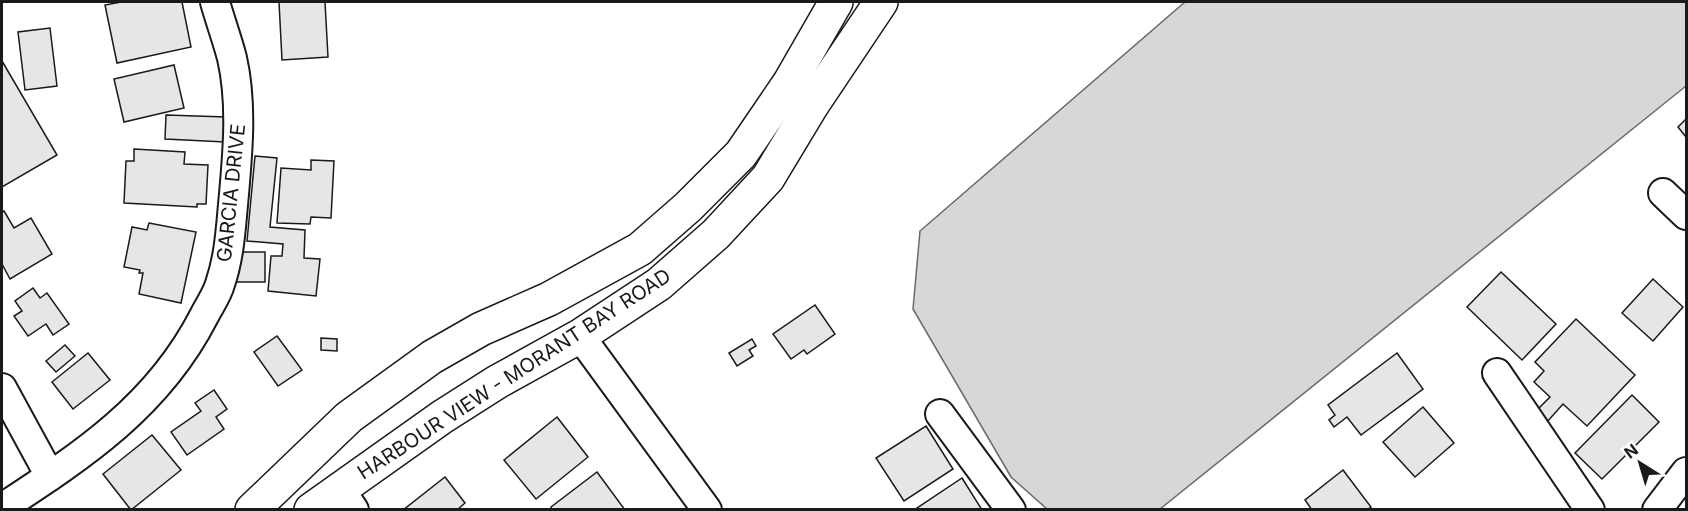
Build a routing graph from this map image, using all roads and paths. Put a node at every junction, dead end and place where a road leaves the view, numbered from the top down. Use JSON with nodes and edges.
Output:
{"nodes":[{"id":1,"x":215,"y":2,"type":"edge"},
{"id":2,"x":837,"y":2,"type":"edge"},
{"id":3,"x":881,"y":2,"type":"edge"},
{"id":4,"x":1662,"y":193,"type":"dead end"},
{"id":5,"x":1686,"y":215,"type":"edge"},
{"id":6,"x":580,"y":336,"type":"junction"},
{"id":7,"x":1497,"y":373,"type":"dead end"},
{"id":8,"x":2,"y":388,"type":"edge"},
{"id":9,"x":940,"y":414,"type":"dead end"},
{"id":10,"x":1686,"y":472,"type":"edge"},
{"id":11,"x":50,"y":476,"type":"junction"},
{"id":12,"x":347,"y":499,"type":"edge"},
{"id":13,"x":2,"y":508,"type":"edge"},
{"id":14,"x":252,"y":510,"type":"edge"},
{"id":15,"x":311,"y":510,"type":"edge"},
{"id":16,"x":707,"y":510,"type":"edge"},
{"id":17,"x":1011,"y":510,"type":"edge"},
{"id":18,"x":1590,"y":510,"type":"edge"},
{"id":19,"x":1657,"y":510,"type":"edge"}],
"edges":[{"from":1,"to":11,"type":"street","name":"GARCIA DRIVE"},
{"from":2,"to":14,"type":"highway","name":"HARBOUR VIEW - MORANT BAY ROAD"},
{"from":3,"to":6,"type":"highway","name":"HARBOUR VIEW - MORANT BAY ROAD"},
{"from":4,"to":5,"type":"street"},
{"from":6,"to":12,"type":"highway","name":"HARBOUR VIEW - MORANT BAY ROAD"},
{"from":6,"to":16,"type":"street"},
{"from":7,"to":18,"type":"street"},
{"from":8,"to":11,"type":"street"},
{"from":9,"to":17,"type":"street"},
{"from":10,"to":19,"type":"street"},
{"from":11,"to":13,"type":"street","name":"GARCIA DRIVE"},
{"from":12,"to":15,"type":"highway","name":"HARBOUR VIEW - MORANT BAY ROAD"}]}
